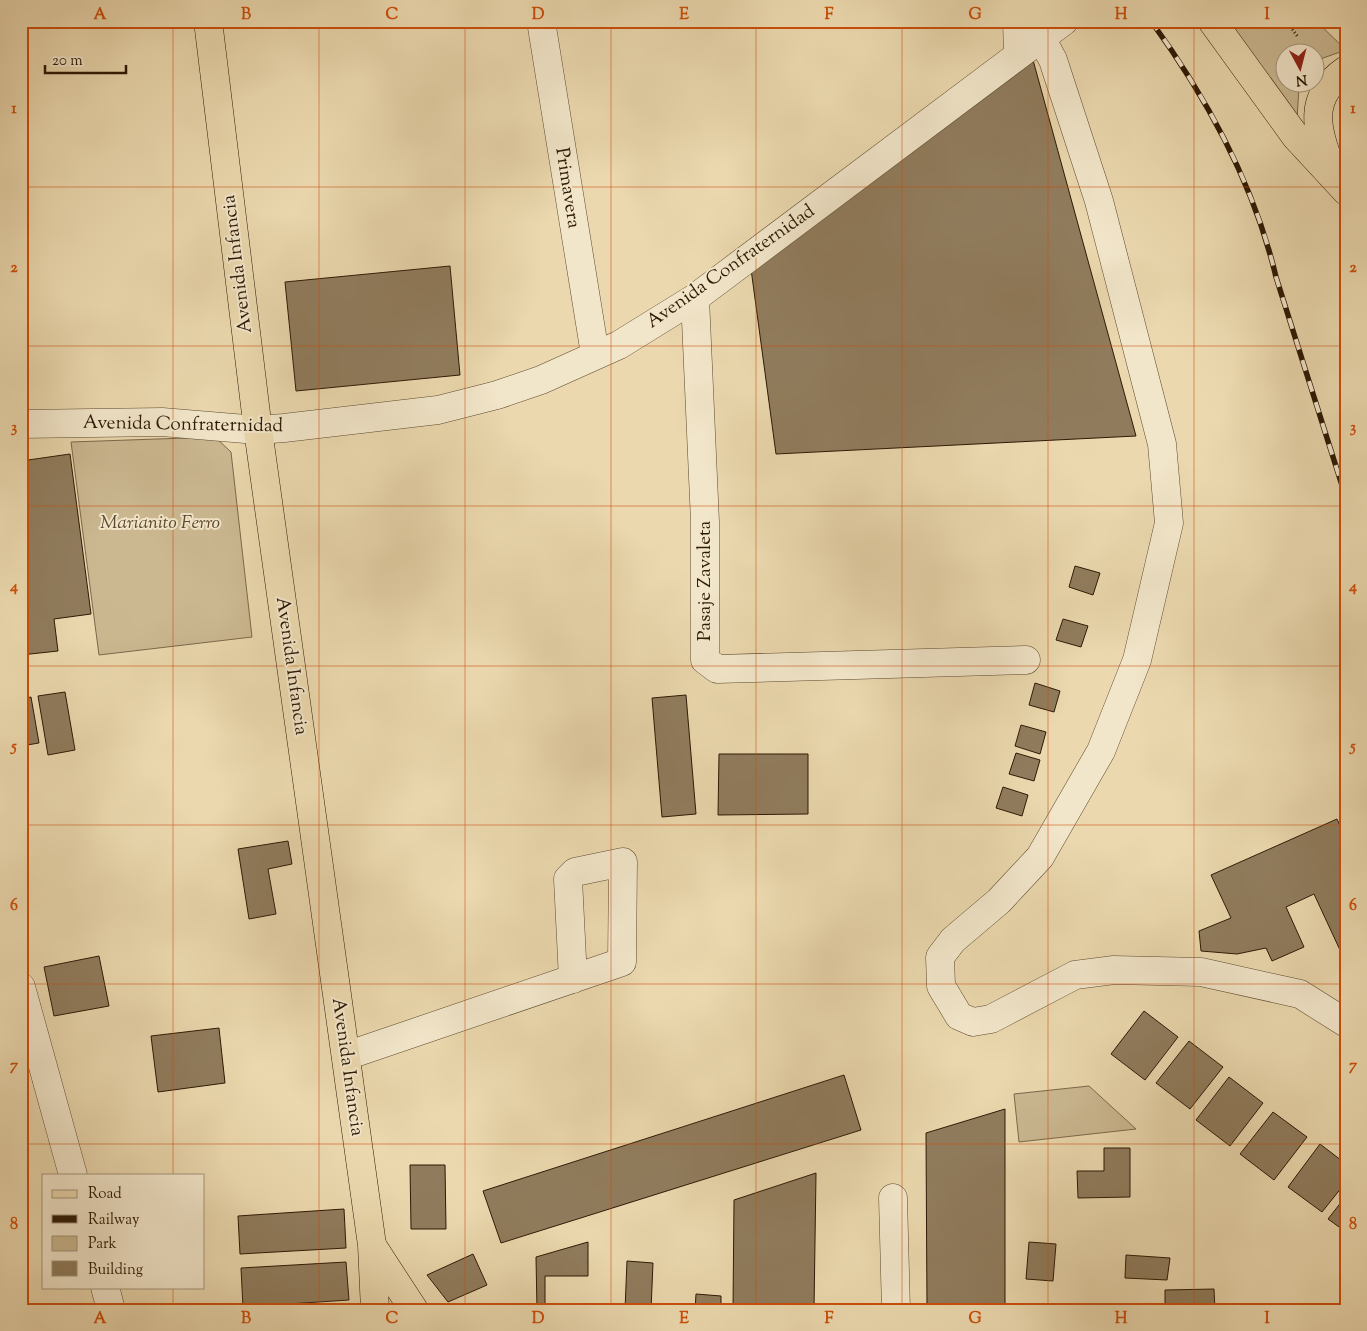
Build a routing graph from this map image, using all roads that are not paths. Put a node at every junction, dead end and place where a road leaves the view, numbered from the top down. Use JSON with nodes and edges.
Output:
{"nodes":[{"id":1,"x":208,"y":21,"type":"edge"},
{"id":2,"x":541,"y":21,"type":"edge"},
{"id":3,"x":1017,"y":21,"type":"edge"},
{"id":4,"x":1064,"y":21,"type":"edge"},
{"id":5,"x":1212,"y":21,"type":"edge"},
{"id":6,"x":1041,"y":38,"type":"junction"},
{"id":7,"x":1018,"y":55,"type":"junction"},
{"id":8,"x":1346,"y":70,"type":"edge"},
{"id":9,"x":1341,"y":187,"type":"edge"},
{"id":10,"x":695,"y":298,"type":"junction"},
{"id":11,"x":595,"y":354,"type":"junction"},
{"id":12,"x":21,"y":424,"type":"edge"},
{"id":13,"x":258,"y":430,"type":"junction"},
{"id":14,"x":1026,"y":660,"type":"dead end"},
{"id":15,"x":573,"y":979,"type":"dead end"},
{"id":16,"x":21,"y":987,"type":"edge"},
{"id":17,"x":1346,"y":1023,"type":"edge"},
{"id":18,"x":346,"y":1056,"type":"junction"},
{"id":19,"x":73,"y":1174,"type":"edge"},
{"id":20,"x":893,"y":1198,"type":"dead end"},
{"id":21,"x":372,"y":1246,"type":"junction"},
{"id":22,"x":105,"y":1288,"type":"edge"},
{"id":23,"x":111,"y":1310,"type":"edge"},
{"id":24,"x":375,"y":1310,"type":"edge"},
{"id":25,"x":414,"y":1310,"type":"edge"},
{"id":26,"x":896,"y":1310,"type":"edge"}],
"edges":[{"from":1,"to":13,"type":"main road","name":"Avenida Infancia"},
{"from":2,"to":11,"type":"street","name":"Primavera"},
{"from":3,"to":7,"type":"street"},
{"from":4,"to":6,"type":"street","name":"Avenida Confraternidad"},
{"from":5,"to":9,"type":"main road"},
{"from":6,"to":7,"type":"street","name":"Avenida Confraternidad"},
{"from":6,"to":17,"type":"street"},
{"from":7,"to":10,"type":"street","name":"Avenida Confraternidad"},
{"from":8,"to":9,"type":"main road"},
{"from":10,"to":11,"type":"street","name":"Avenida Confraternidad"},
{"from":10,"to":14,"type":"street","name":"Pasaje Zavaleta"},
{"from":11,"to":13,"type":"street","name":"Avenida Confraternidad"},
{"from":12,"to":13,"type":"street","name":"Avenida Confraternidad"},
{"from":13,"to":18,"type":"main road","name":"Avenida Infancia"},
{"from":15,"to":18,"type":"street"},
{"from":16,"to":19,"type":"street"},
{"from":18,"to":21,"type":"main road","name":"Avenida Infancia"},
{"from":20,"to":26,"type":"street"},
{"from":21,"to":24,"type":"main road","name":"Avenida Infancia"},
{"from":21,"to":25,"type":"main road"},
{"from":22,"to":23,"type":"street"}]}
